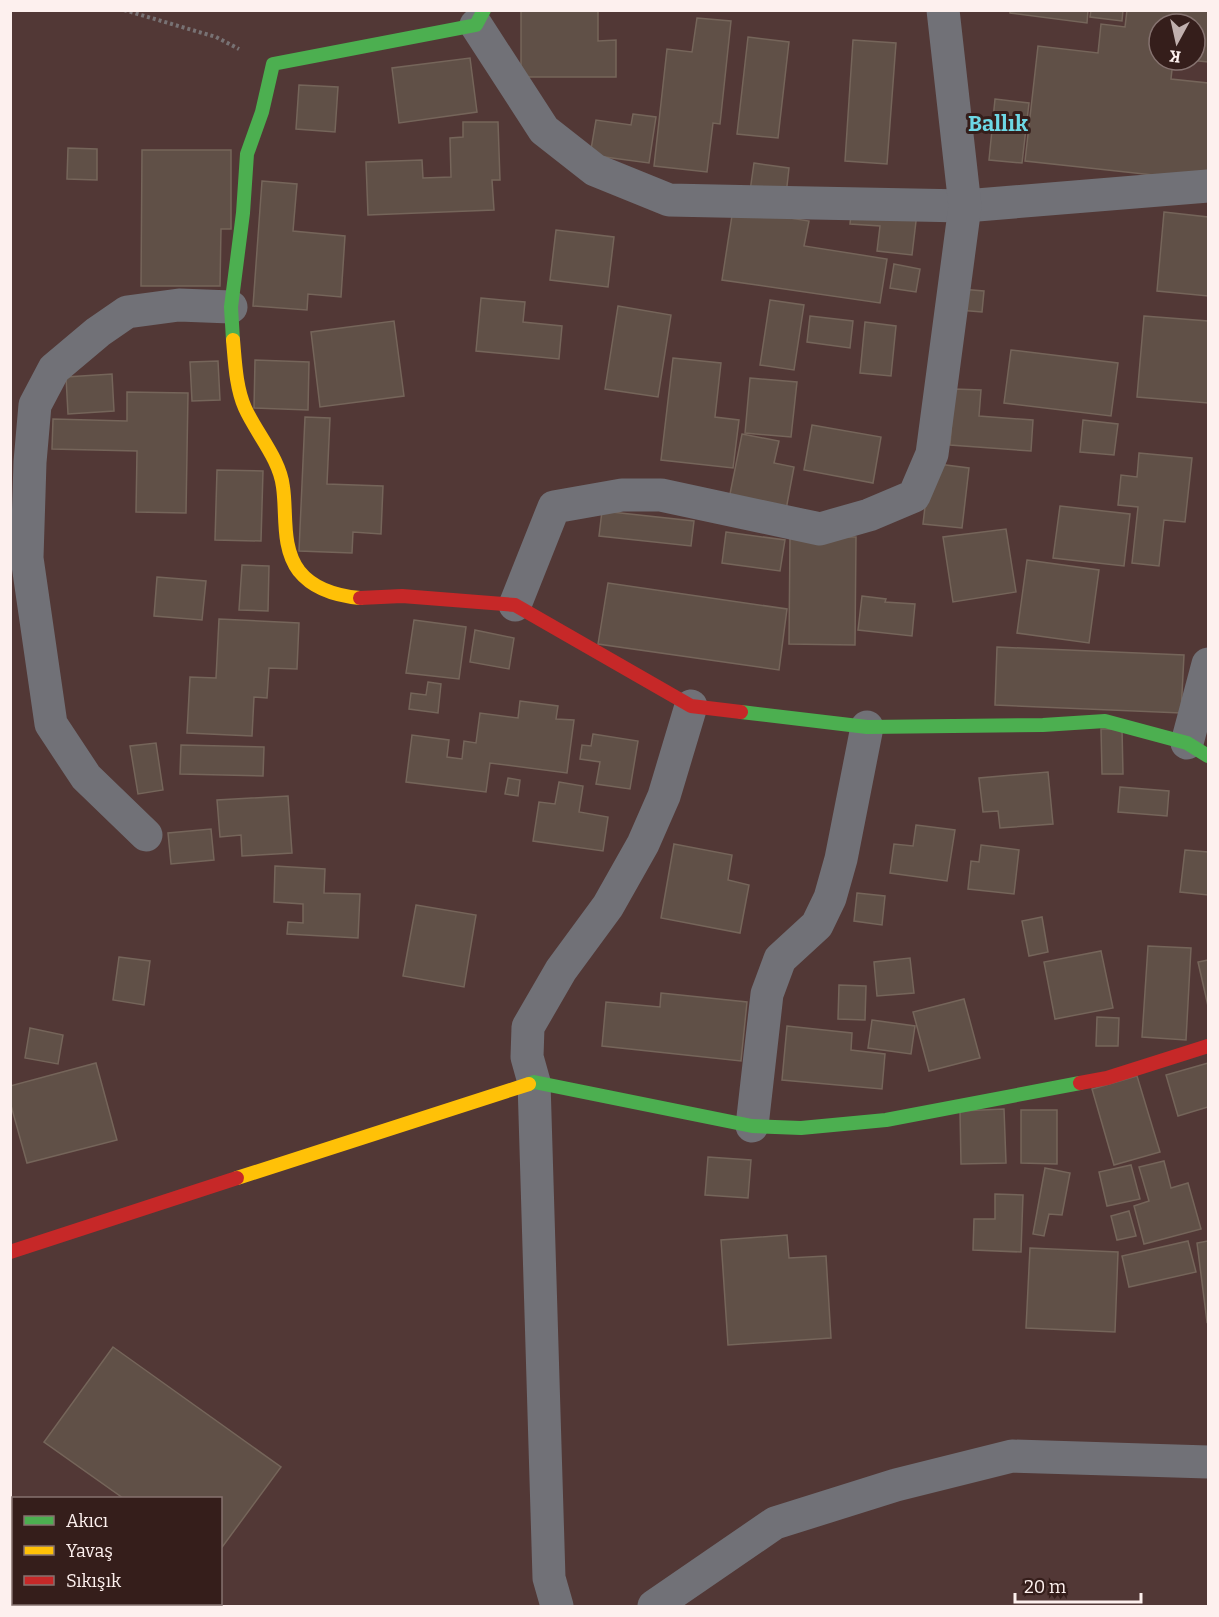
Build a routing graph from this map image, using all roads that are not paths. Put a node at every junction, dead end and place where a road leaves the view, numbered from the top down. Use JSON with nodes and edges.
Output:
{"nodes":[{"id":1,"x":943,"y":10,"type":"edge"},
{"id":2,"x":480,"y":18,"type":"edge"},
{"id":3,"x":1209,"y":186,"type":"edge"},
{"id":4,"x":965,"y":206,"type":"junction"},
{"id":5,"x":231,"y":307,"type":"junction"},
{"id":6,"x":516,"y":605,"type":"junction"},
{"id":7,"x":1209,"y":664,"type":"edge"},
{"id":8,"x":691,"y":706,"type":"junction"},
{"id":9,"x":867,"y":728,"type":"junction"},
{"id":10,"x":1198,"y":750,"type":"edge"},
{"id":11,"x":146,"y":835,"type":"dead end"},
{"id":12,"x":1209,"y":1046,"type":"edge"},
{"id":13,"x":534,"y":1082,"type":"junction"},
{"id":14,"x":752,"y":1126,"type":"junction"},
{"id":15,"x":10,"y":1252,"type":"edge"},
{"id":16,"x":1209,"y":1462,"type":"edge"},
{"id":17,"x":557,"y":1606,"type":"edge"},
{"id":18,"x":654,"y":1606,"type":"edge"}],
"edges":[{"from":1,"to":4,"type":"street"},
{"from":2,"to":4,"type":"street"},
{"from":2,"to":5,"type":"street"},
{"from":3,"to":4,"type":"street"},
{"from":4,"to":6,"type":"street"},
{"from":5,"to":6,"type":"street"},
{"from":5,"to":11,"type":"street"},
{"from":6,"to":8,"type":"street"},
{"from":7,"to":10,"type":"street"},
{"from":8,"to":9,"type":"street"},
{"from":8,"to":13,"type":"street"},
{"from":9,"to":10,"type":"street"},
{"from":9,"to":14,"type":"street"},
{"from":12,"to":14,"type":"street"},
{"from":13,"to":14,"type":"street"},
{"from":13,"to":15,"type":"street"},
{"from":13,"to":17,"type":"street"},
{"from":16,"to":18,"type":"street"}]}
